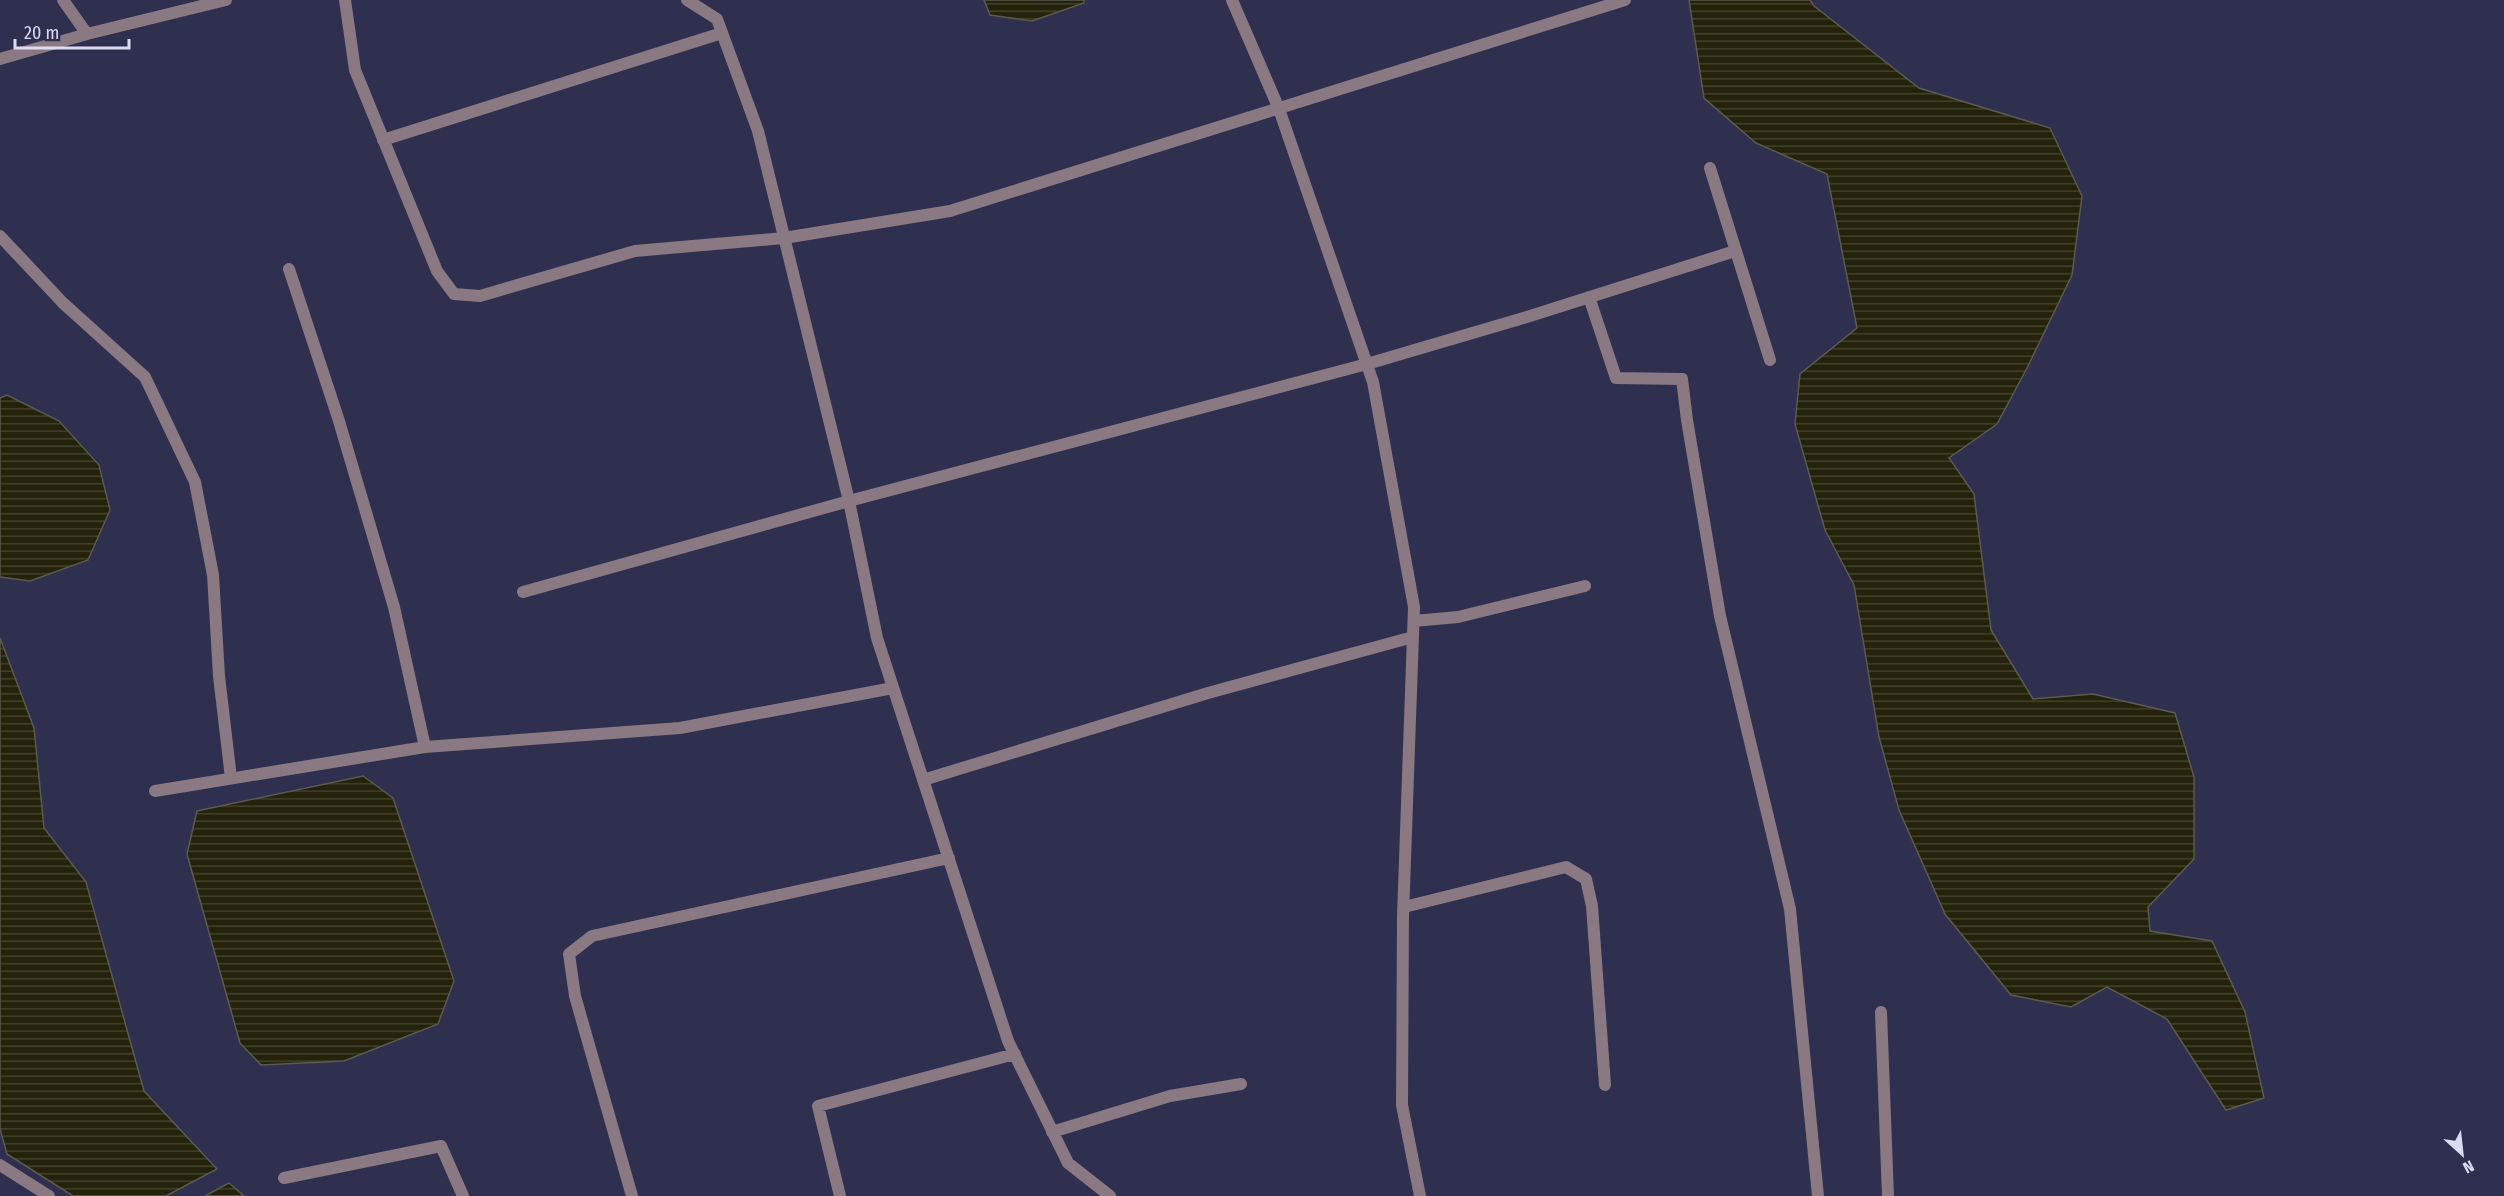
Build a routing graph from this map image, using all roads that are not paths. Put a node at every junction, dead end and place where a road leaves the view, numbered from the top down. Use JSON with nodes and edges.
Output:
{"nodes":[{"id":1,"x":63,"y":0,"type":"edge"},
{"id":2,"x":226,"y":0,"type":"edge"},
{"id":3,"x":345,"y":0,"type":"edge"},
{"id":4,"x":1232,"y":0,"type":"edge"},
{"id":5,"x":1625,"y":0,"type":"edge"},
{"id":6,"x":692,"y":1,"type":"edge"},
{"id":7,"x":722,"y":33,"type":"junction"},
{"id":8,"x":87,"y":34,"type":"junction"},
{"id":9,"x":0,"y":59,"type":"edge"},
{"id":10,"x":1279,"y":109,"type":"junction"},
{"id":11,"x":383,"y":140,"type":"junction"},
{"id":12,"x":1710,"y":168,"type":"dead end"},
{"id":13,"x":0,"y":236,"type":"edge"},
{"id":14,"x":784,"y":238,"type":"junction"},
{"id":15,"x":1735,"y":251,"type":"junction"},
{"id":16,"x":289,"y":269,"type":"dead end"},
{"id":17,"x":1589,"y":297,"type":"junction"},
{"id":18,"x":1770,"y":360,"type":"dead end"},
{"id":19,"x":1367,"y":364,"type":"junction"},
{"id":20,"x":849,"y":501,"type":"junction"},
{"id":21,"x":1585,"y":586,"type":"dead end"},
{"id":22,"x":523,"y":592,"type":"dead end"},
{"id":23,"x":1414,"y":621,"type":"junction"},
{"id":24,"x":1413,"y":637,"type":"junction"},
{"id":25,"x":893,"y":688,"type":"junction"},
{"id":26,"x":425,"y":747,"type":"junction"},
{"id":27,"x":231,"y":778,"type":"junction"},
{"id":28,"x":923,"y":780,"type":"junction"},
{"id":29,"x":155,"y":791,"type":"dead end"},
{"id":30,"x":949,"y":858,"type":"junction"},
{"id":31,"x":1404,"y":907,"type":"junction"},
{"id":32,"x":1881,"y":1012,"type":"dead end"},
{"id":33,"x":1015,"y":1054,"type":"junction"},
{"id":34,"x":1241,"y":1084,"type":"dead end"},
{"id":35,"x":1605,"y":1085,"type":"dead end"},
{"id":36,"x":1052,"y":1132,"type":"junction"},
{"id":37,"x":1,"y":1163,"type":"edge"},
{"id":38,"x":284,"y":1178,"type":"dead end"},
{"id":39,"x":49,"y":1196,"type":"edge"},
{"id":40,"x":463,"y":1196,"type":"edge"},
{"id":41,"x":632,"y":1196,"type":"edge"},
{"id":42,"x":840,"y":1196,"type":"edge"},
{"id":43,"x":1110,"y":1196,"type":"edge"},
{"id":44,"x":1420,"y":1196,"type":"edge"},
{"id":45,"x":1818,"y":1196,"type":"edge"},
{"id":46,"x":1888,"y":1196,"type":"edge"}],
"edges":[{"from":1,"to":8,"type":"street"},
{"from":2,"to":8,"type":"street"},
{"from":3,"to":11,"type":"street"},
{"from":4,"to":10,"type":"street"},
{"from":5,"to":10,"type":"street"},
{"from":6,"to":7,"type":"street"},
{"from":7,"to":11,"type":"street"},
{"from":7,"to":14,"type":"street"},
{"from":8,"to":9,"type":"street"},
{"from":10,"to":14,"type":"street"},
{"from":10,"to":19,"type":"street"},
{"from":11,"to":14,"type":"street"},
{"from":12,"to":15,"type":"street"},
{"from":13,"to":27,"type":"street"},
{"from":14,"to":20,"type":"street"},
{"from":15,"to":17,"type":"street"},
{"from":15,"to":18,"type":"street"},
{"from":16,"to":26,"type":"street"},
{"from":17,"to":19,"type":"street"},
{"from":17,"to":45,"type":"street"},
{"from":19,"to":20,"type":"street"},
{"from":19,"to":23,"type":"street"},
{"from":20,"to":22,"type":"street"},
{"from":20,"to":25,"type":"street"},
{"from":21,"to":23,"type":"street"},
{"from":23,"to":24,"type":"street"},
{"from":24,"to":28,"type":"street"},
{"from":24,"to":31,"type":"street"},
{"from":25,"to":26,"type":"street"},
{"from":25,"to":28,"type":"street"},
{"from":26,"to":27,"type":"street"},
{"from":27,"to":29,"type":"street"},
{"from":28,"to":30,"type":"street"},
{"from":30,"to":33,"type":"street"},
{"from":30,"to":41,"type":"street"},
{"from":31,"to":35,"type":"street"},
{"from":31,"to":44,"type":"street"},
{"from":32,"to":46,"type":"street"},
{"from":33,"to":36,"type":"street"},
{"from":33,"to":42,"type":"street"},
{"from":34,"to":36,"type":"street"},
{"from":36,"to":43,"type":"street"},
{"from":37,"to":39,"type":"street"},
{"from":38,"to":40,"type":"street"}]}
